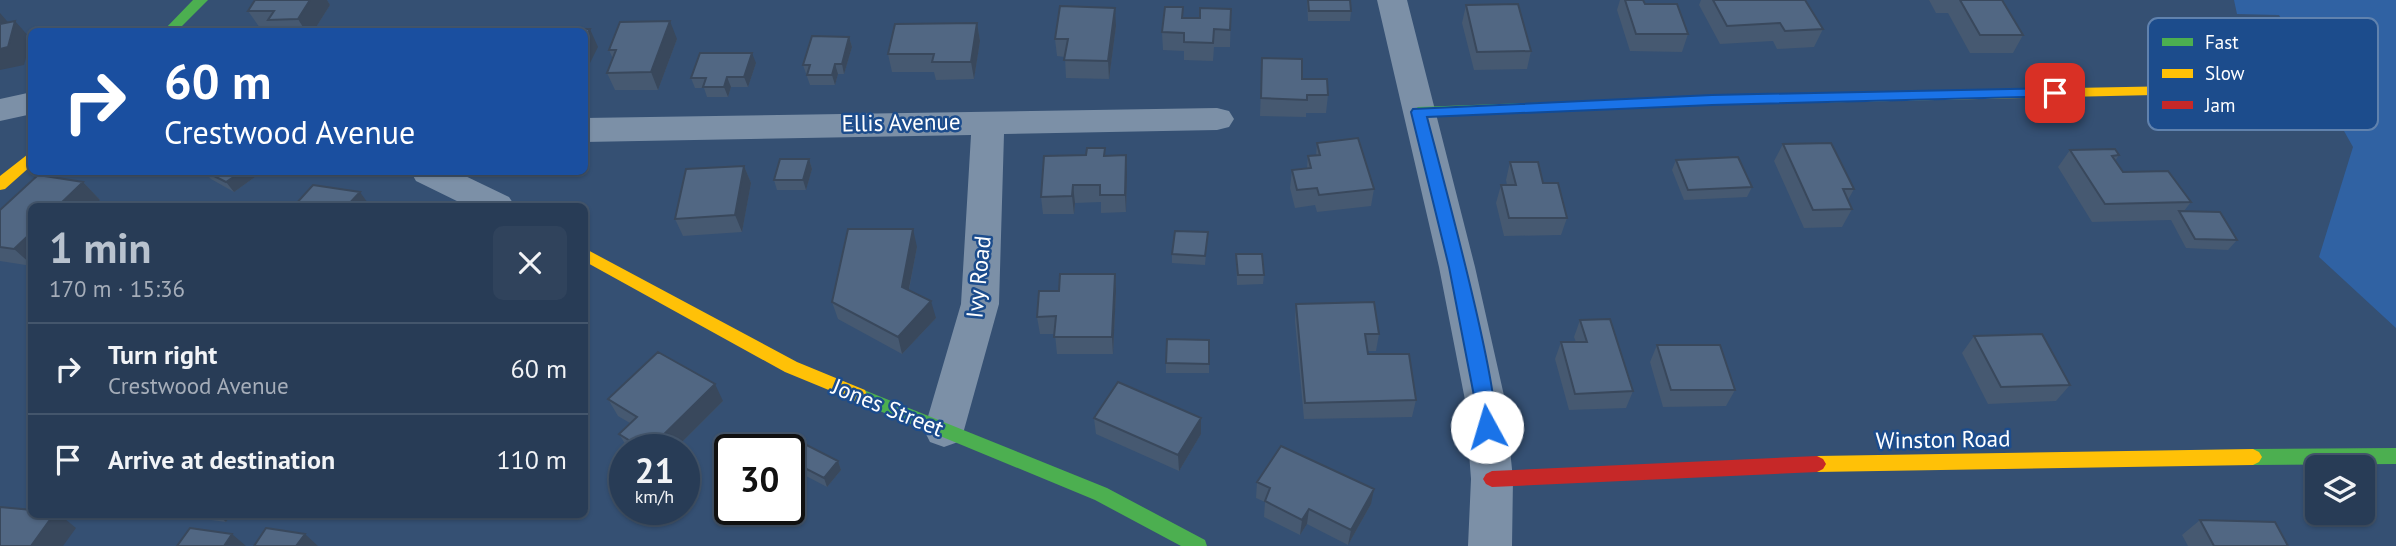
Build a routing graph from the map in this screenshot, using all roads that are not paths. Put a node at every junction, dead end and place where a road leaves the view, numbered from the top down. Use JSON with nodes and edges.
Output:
{"nodes":[{"id":1,"x":201,"y":0,"type":"edge"},
{"id":2,"x":1392,"y":0,"type":"edge"},
{"id":3,"x":172,"y":28,"type":"edge"},
{"id":4,"x":2148,"y":92,"type":"edge"},
{"id":5,"x":28,"y":104,"type":"edge"},
{"id":6,"x":0,"y":110,"type":"edge"},
{"id":7,"x":1418,"y":112,"type":"junction"},
{"id":8,"x":1217,"y":119,"type":"dead end"},
{"id":9,"x":988,"y":121,"type":"junction"},
{"id":10,"x":588,"y":130,"type":"edge"},
{"id":11,"x":28,"y":160,"type":"edge"},
{"id":12,"x":434,"y":175,"type":"edge"},
{"id":13,"x":0,"y":185,"type":"edge"},
{"id":14,"x":492,"y":203,"type":"edge"},
{"id":15,"x":588,"y":256,"type":"edge"},
{"id":16,"x":944,"y":430,"type":"junction"},
{"id":17,"x":2396,"y":456,"type":"edge"},
{"id":18,"x":1492,"y":479,"type":"junction"},
{"id":19,"x":1198,"y":546,"type":"edge"},
{"id":20,"x":1490,"y":546,"type":"edge"}],
"edges":[{"from":1,"to":3,"type":"street"},
{"from":2,"to":7,"type":"street"},
{"from":4,"to":7,"type":"street"},
{"from":5,"to":6,"type":"street"},
{"from":7,"to":18,"type":"street"},
{"from":8,"to":9,"type":"street","name":"Ellis Avenue"},
{"from":9,"to":10,"type":"street","name":"Ellis Avenue"},
{"from":9,"to":16,"type":"street","name":"Ivy Road"},
{"from":11,"to":13,"type":"street"},
{"from":12,"to":14,"type":"street"},
{"from":15,"to":16,"type":"street","name":"Jones Street"},
{"from":16,"to":19,"type":"street","name":"Jones Street"},
{"from":17,"to":18,"type":"street","name":"Winston Road"},
{"from":18,"to":20,"type":"street"}]}
